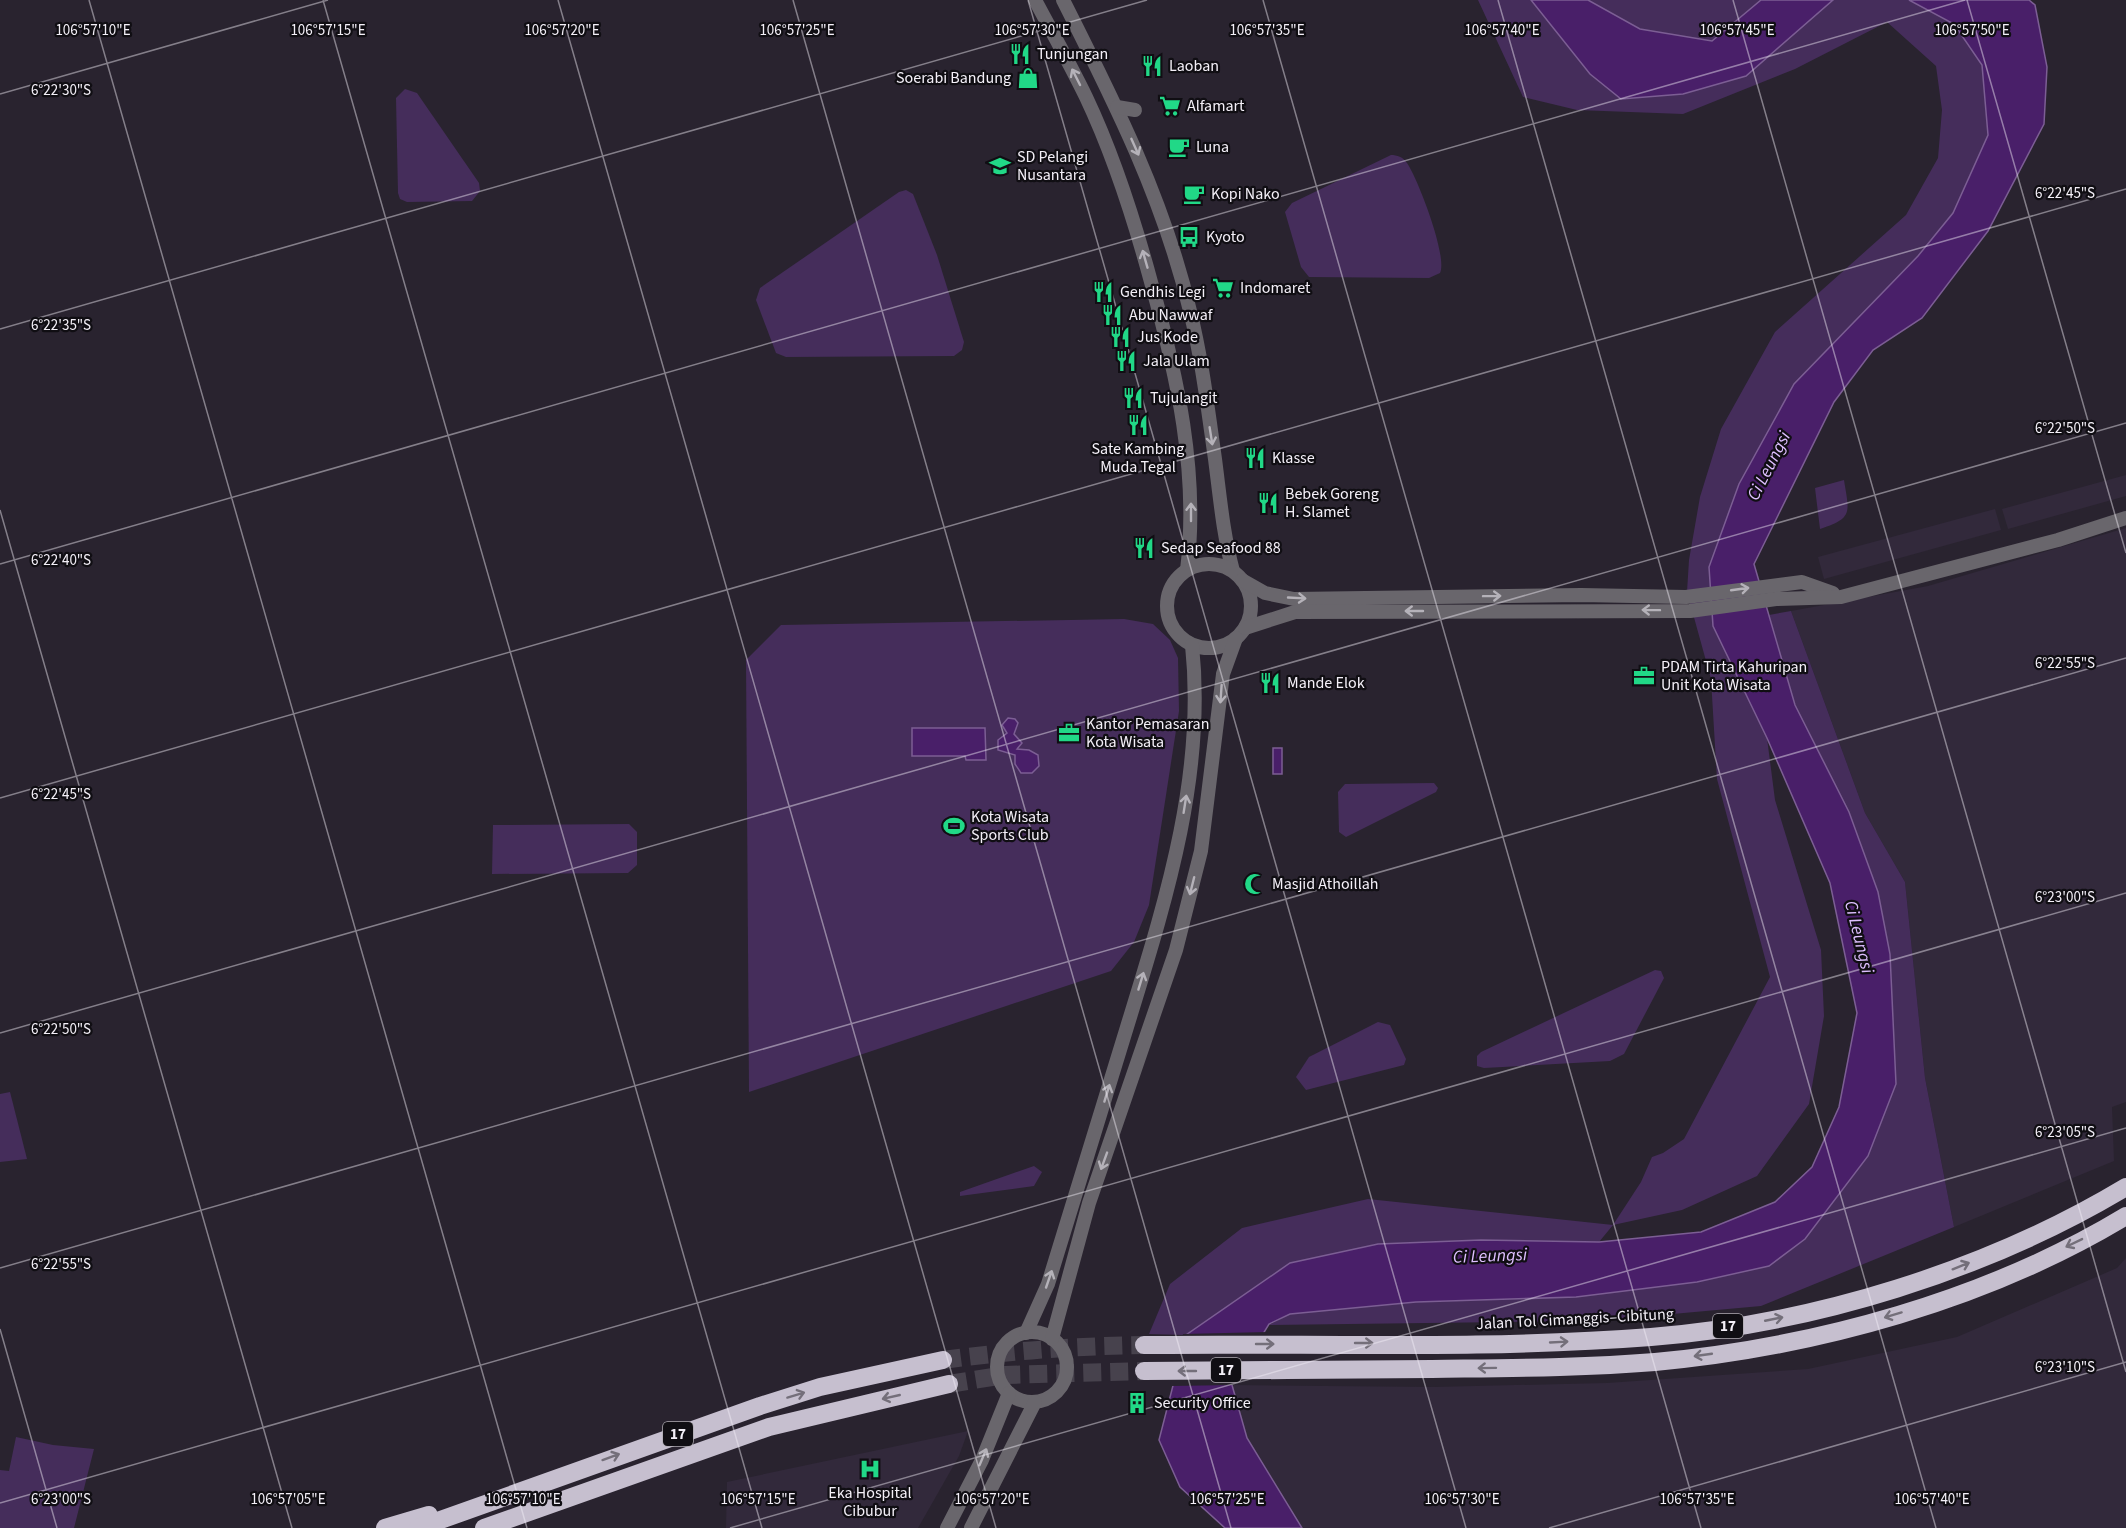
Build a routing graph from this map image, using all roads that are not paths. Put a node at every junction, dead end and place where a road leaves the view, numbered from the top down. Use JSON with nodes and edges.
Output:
{"nodes":[{"id":1,"x":1035,"y":0,"type":"edge"},
{"id":2,"x":1063,"y":0,"type":"edge"},
{"id":3,"x":1087,"y":99,"type":"junction"},
{"id":4,"x":1117,"y":107,"type":"junction"},
{"id":5,"x":1135,"y":110,"type":"dead end"},
{"id":6,"x":1082,"y":117,"type":"dead end"},
{"id":7,"x":1208,"y":336,"type":"dead end"},
{"id":8,"x":1198,"y":350,"type":"junction"},
{"id":9,"x":1159,"y":356,"type":"dead end"},
{"id":10,"x":1174,"y":364,"type":"junction"},
{"id":11,"x":2126,"y":518,"type":"edge"},
{"id":12,"x":1187,"y":570,"type":"junction"},
{"id":13,"x":1238,"y":576,"type":"junction"},
{"id":14,"x":1841,"y":597,"type":"junction"},
{"id":15,"x":1240,"y":633,"type":"junction"},
{"id":16,"x":1192,"y":645,"type":"junction"},
{"id":17,"x":2126,"y":1187,"type":"edge"},
{"id":18,"x":2126,"y":1216,"type":"edge"},
{"id":19,"x":1026,"y":1333,"type":"junction"},
{"id":20,"x":1052,"y":1339,"type":"junction"},
{"id":21,"x":1144,"y":1345,"type":"tunnel mouth"},
{"id":22,"x":944,"y":1360,"type":"tunnel mouth"},
{"id":23,"x":1144,"y":1371,"type":"tunnel mouth"},
{"id":24,"x":948,"y":1384,"type":"tunnel mouth"},
{"id":25,"x":1008,"y":1393,"type":"junction"},
{"id":26,"x":1035,"y":1402,"type":"junction"},
{"id":27,"x":570,"y":1472,"type":"junction"},
{"id":28,"x":385,"y":1528,"type":"edge"},
{"id":29,"x":418,"y":1528,"type":"edge"},
{"id":30,"x":484,"y":1528,"type":"edge"},
{"id":31,"x":947,"y":1528,"type":"edge"},
{"id":32,"x":971,"y":1528,"type":"edge"}],
"edges":[{"from":3,"to":1,"type":"street","one_way":true},
{"from":2,"to":4,"type":"street"},
{"from":3,"to":6,"type":"street"},
{"from":10,"to":3,"type":"street","one_way":true},
{"from":4,"to":5,"type":"street"},
{"from":4,"to":8,"type":"street","one_way":true},
{"from":7,"to":8,"type":"street"},
{"from":8,"to":13,"type":"street","one_way":true},
{"from":9,"to":10,"type":"street"},
{"from":12,"to":10,"type":"street","one_way":true},
{"from":11,"to":14,"type":"street"},
{"from":12,"to":13,"type":"street"},
{"from":12,"to":16,"type":"street"},
{"from":13,"to":14,"type":"street","one_way":true},
{"from":13,"to":15,"type":"street"},
{"from":14,"to":15,"type":"street","one_way":true},
{"from":15,"to":16,"type":"street"},
{"from":15,"to":20,"type":"street","one_way":true},
{"from":19,"to":16,"type":"street","one_way":true},
{"from":21,"to":17,"type":"highway","name":"Jalan Tol Cimanggis–Cibitung","number":"17","one_way":true},
{"from":18,"to":23,"type":"highway","number":"17","one_way":true},
{"from":19,"to":20,"type":"street"},
{"from":19,"to":25,"type":"street"},
{"from":20,"to":26,"type":"street"},
{"from":27,"to":22,"type":"highway","number":"17","one_way":true},
{"from":24,"to":30,"type":"highway","number":"17","one_way":true},
{"from":25,"to":26,"type":"street"},
{"from":31,"to":25,"type":"street","one_way":true},
{"from":26,"to":32,"type":"street"},
{"from":27,"to":28,"type":"highway"},
{"from":27,"to":29,"type":"highway","number":"17"}]}
